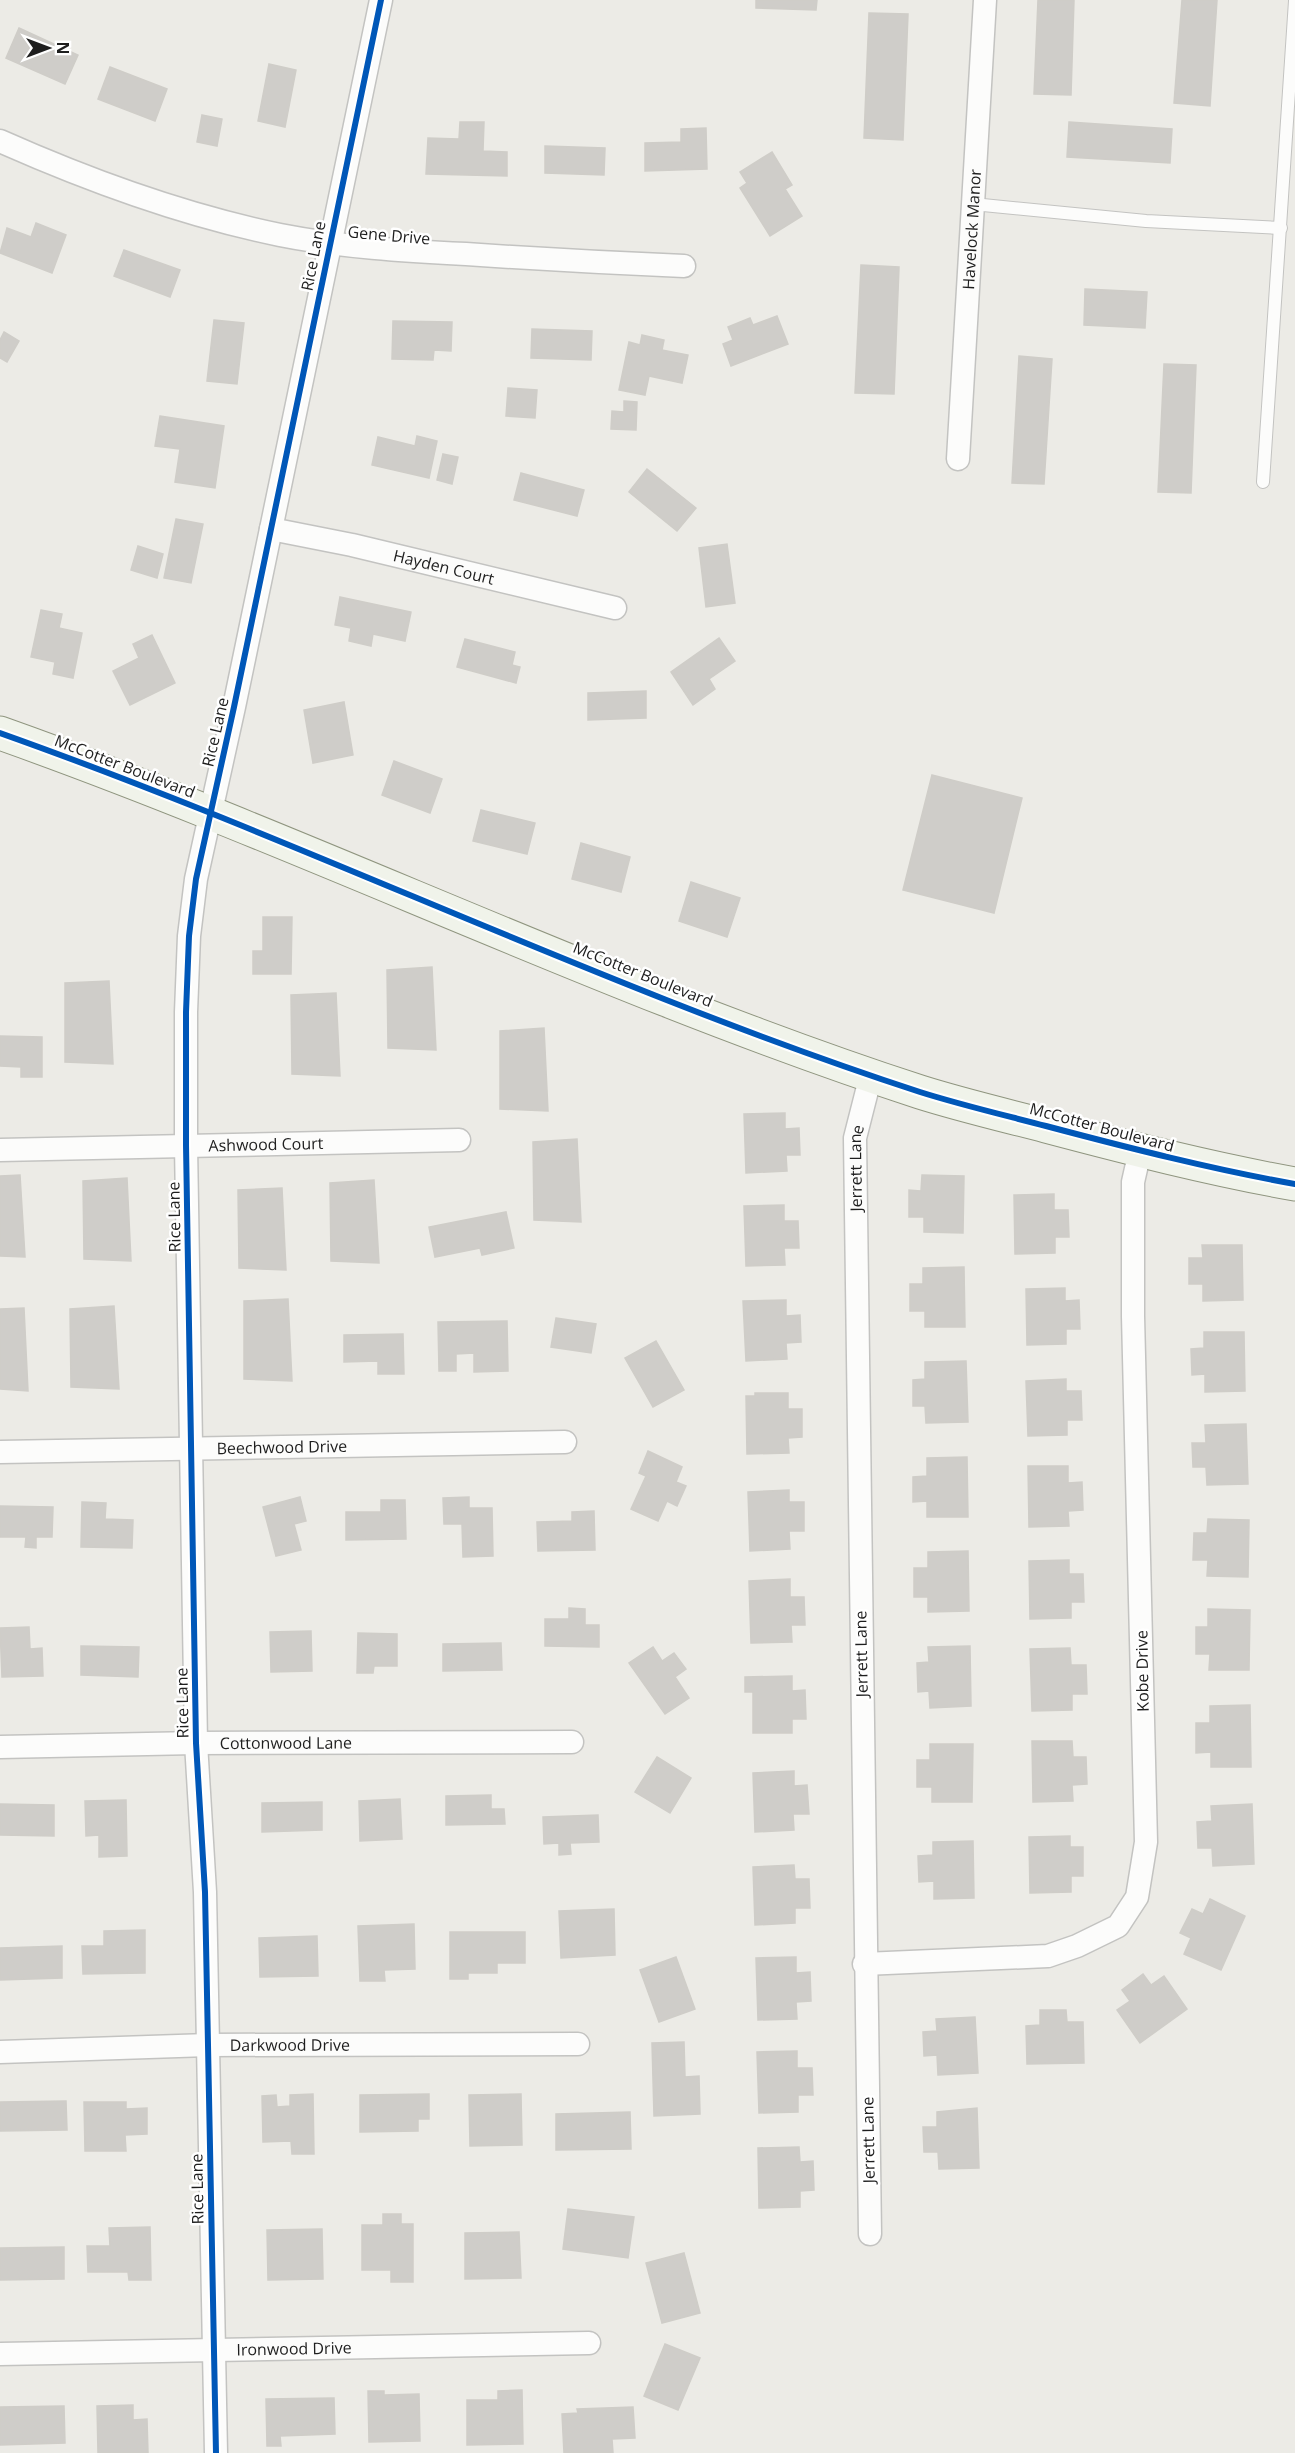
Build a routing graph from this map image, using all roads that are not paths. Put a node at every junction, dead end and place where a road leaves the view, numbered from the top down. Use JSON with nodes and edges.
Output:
{"nodes":[{"id":1,"x":381,"y":0,"type":"edge"},
{"id":2,"x":984,"y":0,"type":"edge"},
{"id":3,"x":1295,"y":1,"type":"edge"},
{"id":4,"x":0,"y":141,"type":"edge"},
{"id":5,"x":973,"y":204,"type":"junction"},
{"id":6,"x":1281,"y":228,"type":"junction"},
{"id":7,"x":329,"y":243,"type":"junction"},
{"id":8,"x":684,"y":266,"type":"dead end"},
{"id":9,"x":958,"y":459,"type":"dead end"},
{"id":10,"x":1263,"y":482,"type":"dead end"},
{"id":11,"x":271,"y":529,"type":"junction"},
{"id":12,"x":615,"y":608,"type":"dead end"},
{"id":13,"x":0,"y":733,"type":"edge"},
{"id":14,"x":210,"y":813,"type":"junction"},
{"id":15,"x":871,"y":1075,"type":"junction"},
{"id":16,"x":459,"y":1140,"type":"dead end"},
{"id":17,"x":186,"y":1145,"type":"junction"},
{"id":18,"x":0,"y":1150,"type":"edge"},
{"id":19,"x":1140,"y":1151,"type":"junction"},
{"id":20,"x":1295,"y":1184,"type":"edge"},
{"id":21,"x":565,"y":1442,"type":"dead end"},
{"id":22,"x":192,"y":1448,"type":"junction"},
{"id":23,"x":0,"y":1452,"type":"edge"},
{"id":24,"x":572,"y":1742,"type":"dead end"},
{"id":25,"x":196,"y":1743,"type":"junction"},
{"id":26,"x":0,"y":1747,"type":"edge"},
{"id":27,"x":864,"y":1964,"type":"junction"},
{"id":28,"x":578,"y":2044,"type":"dead end"},
{"id":29,"x":208,"y":2045,"type":"junction"},
{"id":30,"x":0,"y":2052,"type":"edge"},
{"id":31,"x":870,"y":2234,"type":"dead end"},
{"id":32,"x":589,"y":2343,"type":"dead end"},
{"id":33,"x":213,"y":2351,"type":"junction"},
{"id":34,"x":0,"y":2354,"type":"edge"},
{"id":35,"x":216,"y":2453,"type":"edge"}],
"edges":[{"from":1,"to":7,"type":"street","name":"Rice Lane"},
{"from":2,"to":5,"type":"street","name":"Havelock Manor"},
{"from":3,"to":6,"type":"lane"},
{"from":4,"to":7,"type":"street","name":"Gene Drive"},
{"from":5,"to":6,"type":"lane"},
{"from":5,"to":9,"type":"street","name":"Havelock Manor"},
{"from":6,"to":10,"type":"lane"},
{"from":7,"to":8,"type":"street","name":"Gene Drive"},
{"from":7,"to":11,"type":"street","name":"Rice Lane"},
{"from":11,"to":12,"type":"street","name":"Hayden Court"},
{"from":11,"to":14,"type":"street","name":"Rice Lane"},
{"from":13,"to":14,"type":"street","name":"McCotter Boulevard"},
{"from":14,"to":15,"type":"street","name":"McCotter Boulevard"},
{"from":14,"to":17,"type":"street","name":"Rice Lane"},
{"from":15,"to":19,"type":"street","name":"McCotter Boulevard"},
{"from":15,"to":27,"type":"street","name":"Jerrett Lane"},
{"from":16,"to":17,"type":"street","name":"Ashwood Court"},
{"from":17,"to":18,"type":"street","name":"Ashwood Court"},
{"from":17,"to":22,"type":"street","name":"Rice Lane"},
{"from":19,"to":20,"type":"street","name":"McCotter Boulevard"},
{"from":19,"to":27,"type":"street","name":"Kobe Drive"},
{"from":21,"to":22,"type":"street","name":"Beechwood Drive"},
{"from":22,"to":23,"type":"street","name":"Beechwood Drive"},
{"from":22,"to":25,"type":"street","name":"Rice Lane"},
{"from":24,"to":25,"type":"street","name":"Cottonwood Lane"},
{"from":25,"to":26,"type":"street","name":"Cottonwood Lane"},
{"from":25,"to":29,"type":"street","name":"Rice Lane"},
{"from":27,"to":31,"type":"street","name":"Jerrett Lane"},
{"from":28,"to":29,"type":"street","name":"Darkwood Drive"},
{"from":29,"to":30,"type":"street","name":"Darkwood Drive"},
{"from":29,"to":33,"type":"street","name":"Rice Lane"},
{"from":32,"to":33,"type":"street","name":"Ironwood Drive"},
{"from":33,"to":34,"type":"street","name":"Ironwood Drive"},
{"from":33,"to":35,"type":"street","name":"Rice Lane"}]}
